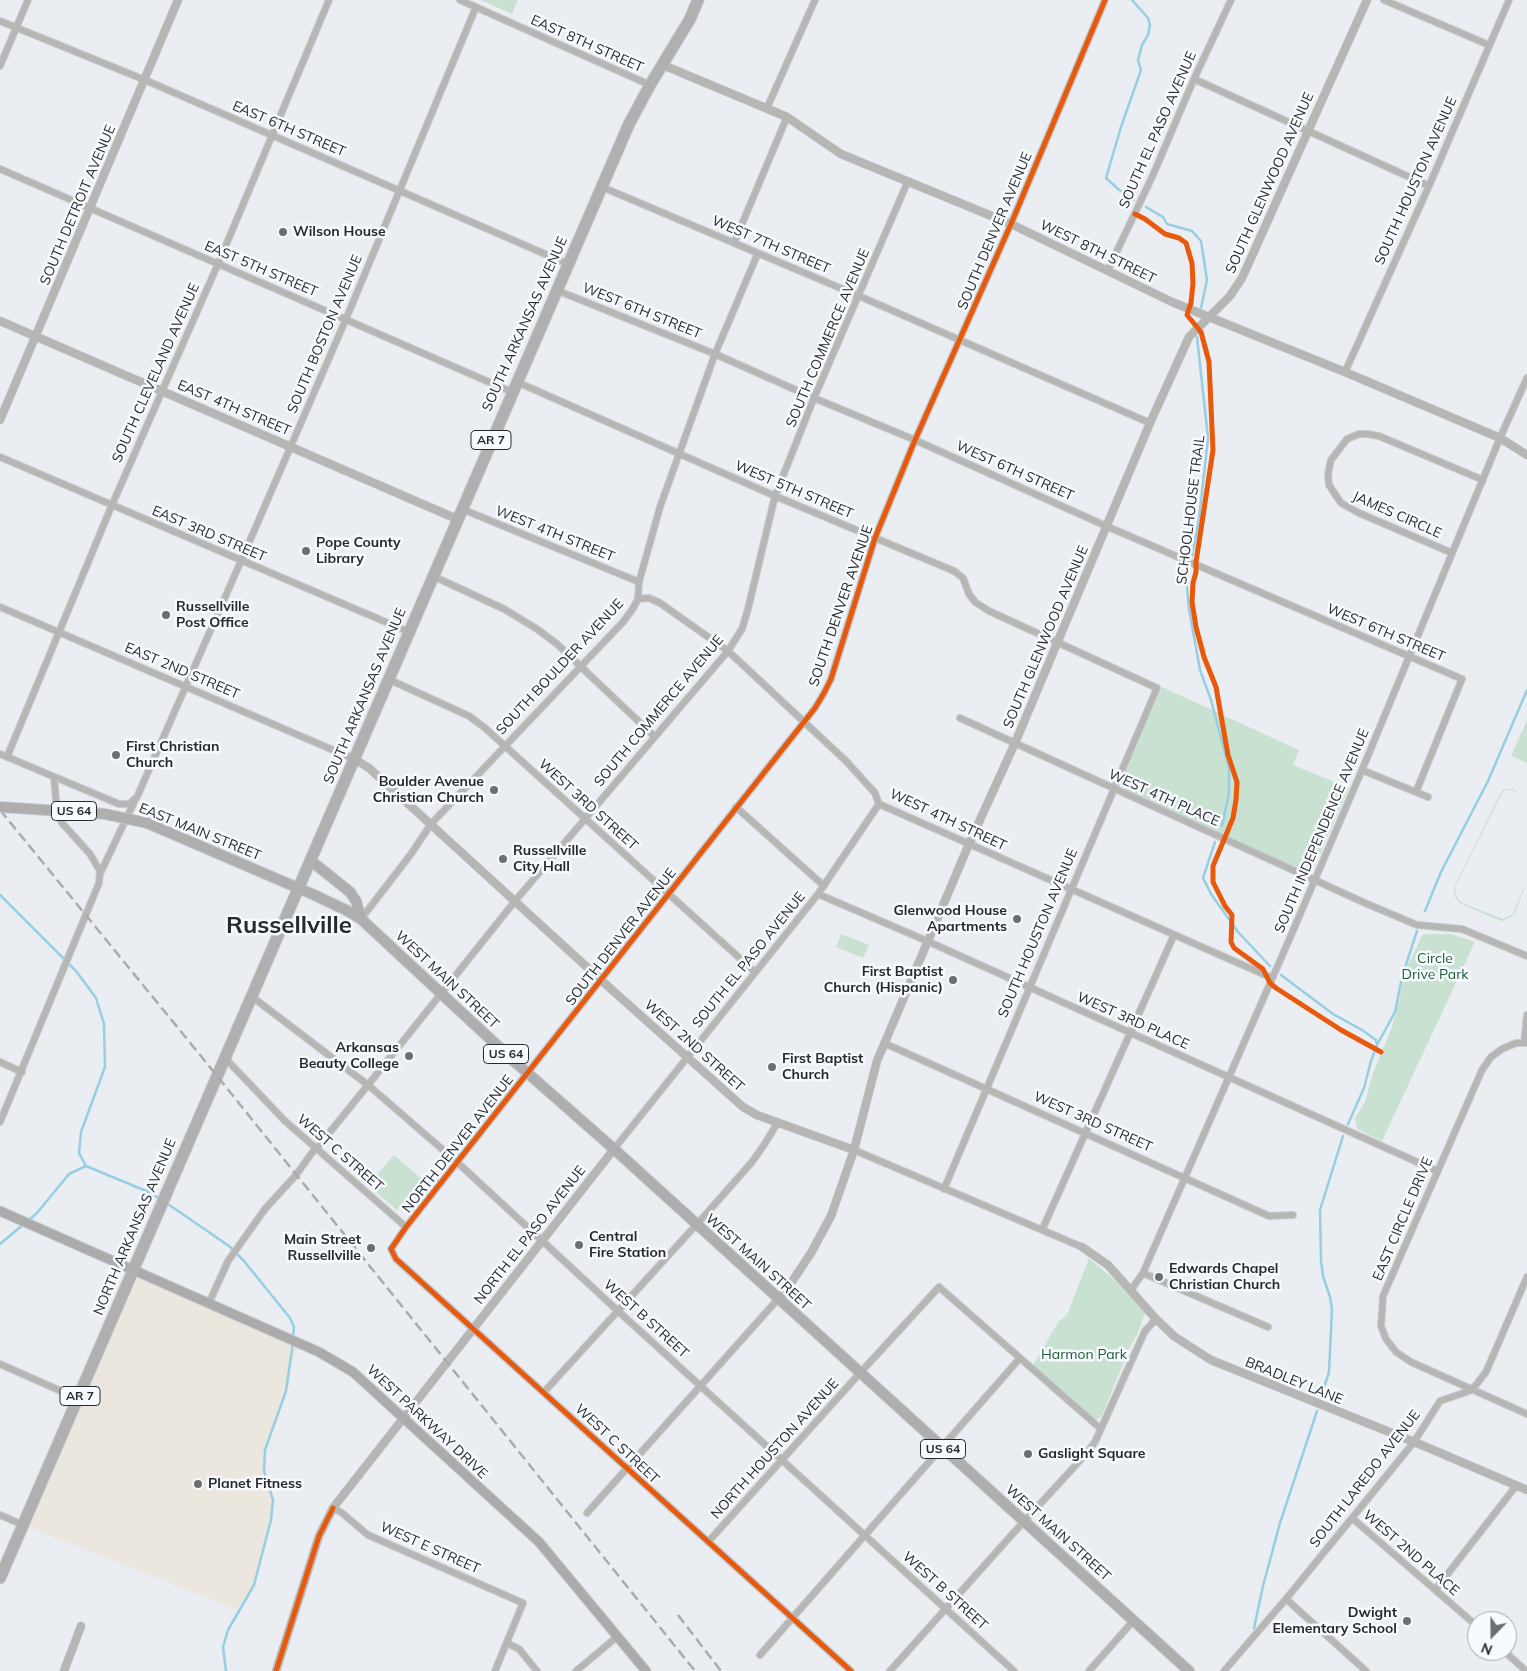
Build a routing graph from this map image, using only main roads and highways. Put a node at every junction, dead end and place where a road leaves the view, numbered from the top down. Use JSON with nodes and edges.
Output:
{"nodes":[{"id":1,"x":698,"y":0,"type":"edge"},
{"id":2,"x":0,"y":807,"type":"edge"},
{"id":3,"x":310,"y":860,"type":"junction"},
{"id":4,"x":298,"y":888,"type":"junction"},
{"id":5,"x":361,"y":919,"type":"junction"},
{"id":6,"x":0,"y":1211,"type":"edge"},
{"id":7,"x":133,"y":1270,"type":"junction"},
{"id":8,"x":0,"y":1578,"type":"edge"},
{"id":9,"x":646,"y":1671,"type":"edge"},
{"id":10,"x":1190,"y":1671,"type":"edge"}],
"edges":[{"from":1,"to":3,"type":"highway","name":"SOUTH ARKANSAS AVENUE","number":"AR 7"},
{"from":2,"to":4,"type":"main road","name":"EAST MAIN STREET","number":"US 64","bridge":true},
{"from":3,"to":4,"type":"highway","name":"SOUTH ARKANSAS AVENUE","number":"AR 7"},
{"from":3,"to":5,"type":"main road"},
{"from":4,"to":5,"type":"main road","name":"WEST MAIN STREET","number":"US 64"},
{"from":4,"to":7,"type":"highway","name":"NORTH ARKANSAS AVENUE","number":"AR 7"},
{"from":5,"to":10,"type":"main road","name":"WEST MAIN STREET","number":"US 64"},
{"from":6,"to":7,"type":"main road","name":"WEST PARKWAY DRIVE"},
{"from":7,"to":8,"type":"highway","name":"NORTH ARKANSAS AVENUE","number":"AR 7"},
{"from":7,"to":9,"type":"main road","name":"WEST PARKWAY DRIVE"}]}
